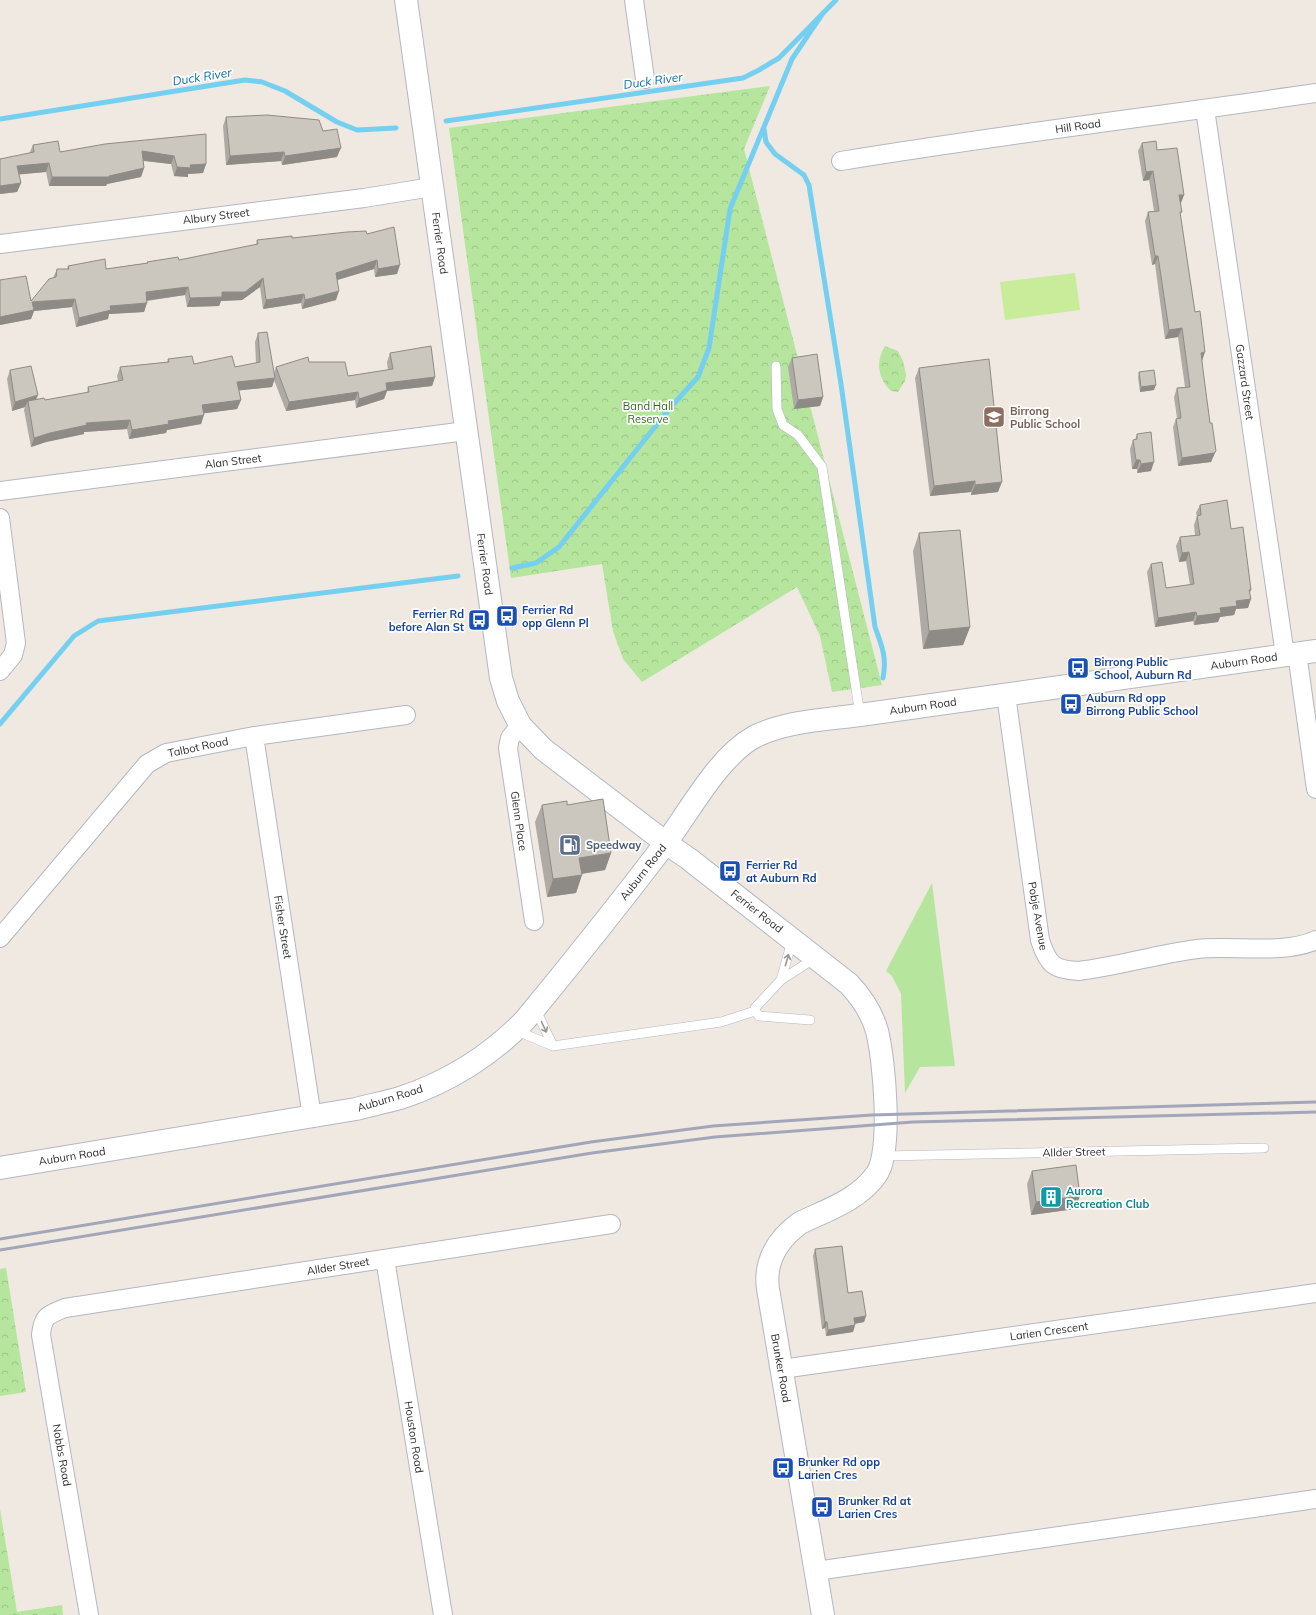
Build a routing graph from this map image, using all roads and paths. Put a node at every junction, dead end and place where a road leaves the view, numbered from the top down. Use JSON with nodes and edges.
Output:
{"nodes":[{"id":1,"x":406,"y":0,"type":"edge"},
{"id":2,"x":634,"y":0,"type":"edge"},
{"id":3,"x":645,"y":79,"type":"dead end"},
{"id":4,"x":1316,"y":93,"type":"edge"},
{"id":5,"x":1205,"y":109,"type":"junction"},
{"id":6,"x":841,"y":161,"type":"dead end"},
{"id":7,"x":432,"y":186,"type":"junction"},
{"id":8,"x":0,"y":244,"type":"edge"},
{"id":9,"x":776,"y":366,"type":"dead end"},
{"id":10,"x":466,"y":432,"type":"junction"},
{"id":11,"x":0,"y":492,"type":"edge"},
{"id":12,"x":0,"y":518,"type":"edge"},
{"id":13,"x":1299,"y":653,"type":"edge"},
{"id":14,"x":0,"y":671,"type":"edge"},
{"id":15,"x":1006,"y":695,"type":"junction"},
{"id":16,"x":406,"y":715,"type":"dead end"},
{"id":17,"x":860,"y":715,"type":"junction"},
{"id":18,"x":520,"y":725,"type":"junction"},
{"id":19,"x":254,"y":736,"type":"junction"},
{"id":20,"x":1316,"y":789,"type":"edge"},
{"id":21,"x":666,"y":843,"type":"junction"},
{"id":22,"x":534,"y":921,"type":"dead end"},
{"id":23,"x":0,"y":938,"type":"edge"},
{"id":24,"x":793,"y":939,"type":"junction"},
{"id":25,"x":1316,"y":940,"type":"edge"},
{"id":26,"x":816,"y":958,"type":"junction"},
{"id":27,"x":781,"y":980,"type":"junction"},
{"id":28,"x":535,"y":1008,"type":"junction"},
{"id":29,"x":755,"y":1011,"type":"junction"},
{"id":30,"x":810,"y":1020,"type":"dead end"},
{"id":31,"x":515,"y":1030,"type":"junction"},
{"id":32,"x":553,"y":1046,"type":"junction"},
{"id":33,"x":312,"y":1117,"type":"junction"},
{"id":34,"x":1264,"y":1148,"type":"dead end"},
{"id":35,"x":881,"y":1165,"type":"junction"},
{"id":36,"x":0,"y":1168,"type":"edge"},
{"id":37,"x":611,"y":1224,"type":"dead end"},
{"id":38,"x":385,"y":1259,"type":"junction"},
{"id":39,"x":1316,"y":1293,"type":"edge"},
{"id":40,"x":65,"y":1308,"type":"joint"},
{"id":41,"x":782,"y":1369,"type":"junction"},
{"id":42,"x":1316,"y":1499,"type":"edge"},
{"id":43,"x":816,"y":1571,"type":"junction"},
{"id":44,"x":89,"y":1615,"type":"edge"},
{"id":45,"x":443,"y":1615,"type":"edge"},
{"id":46,"x":823,"y":1615,"type":"edge"}],
"edges":[{"from":1,"to":7,"type":"main road","name":"Ferrier Road"},
{"from":2,"to":3,"type":"street"},
{"from":4,"to":5,"type":"street","name":"Hill Road"},
{"from":5,"to":6,"type":"street","name":"Hill Road"},
{"from":5,"to":13,"type":"street","name":"Gazzard Street"},
{"from":7,"to":8,"type":"street","name":"Albury Street"},
{"from":7,"to":10,"type":"main road","name":"Ferrier Road"},
{"from":9,"to":17,"type":"lane"},
{"from":10,"to":11,"type":"street","name":"Alan Street"},
{"from":10,"to":18,"type":"main road","name":"Ferrier Road"},
{"from":12,"to":14,"type":"street"},
{"from":13,"to":15,"type":"main road","name":"Auburn Road"},
{"from":13,"to":20,"type":"street"},
{"from":15,"to":17,"type":"main road","name":"Auburn Road"},
{"from":15,"to":25,"type":"street","name":"Pobje Avenue"},
{"from":16,"to":19,"type":"street","name":"Talbot Road"},
{"from":17,"to":21,"type":"main road","name":"Auburn Road"},
{"from":18,"to":21,"type":"main road","name":"Ferrier Road"},
{"from":18,"to":22,"type":"street","name":"Glenn Place"},
{"from":19,"to":23,"type":"street","name":"Talbot Road"},
{"from":19,"to":33,"type":"street","name":"Fisher Street"},
{"from":21,"to":24,"type":"main road","name":"Ferrier Road"},
{"from":21,"to":28,"type":"main road","name":"Auburn Road"},
{"from":24,"to":26,"type":"main road","name":"Ferrier Road"},
{"from":27,"to":24,"type":"lane","one_way":true},
{"from":26,"to":27,"type":"lane"},
{"from":26,"to":35,"type":"main road","name":"Ferrier Road"},
{"from":27,"to":29,"type":"lane"},
{"from":28,"to":31,"type":"main road","name":"Auburn Road"},
{"from":28,"to":32,"type":"lane","one_way":true},
{"from":29,"to":30,"type":"lane"},
{"from":29,"to":32,"type":"lane"},
{"from":31,"to":32,"type":"lane"},
{"from":31,"to":33,"type":"main road","name":"Auburn Road"},
{"from":33,"to":36,"type":"main road","name":"Auburn Road"},
{"from":34,"to":35,"type":"lane","name":"Allder Street"},
{"from":35,"to":41,"type":"main road","name":"Brunker Road"},
{"from":37,"to":38,"type":"street","name":"Allder Street"},
{"from":38,"to":40,"type":"street","name":"Allder Street"},
{"from":38,"to":45,"type":"street","name":"Houston Road"},
{"from":39,"to":41,"type":"street","name":"Larien Crescent"},
{"from":40,"to":44,"type":"street","name":"Nobbs Road"},
{"from":41,"to":43,"type":"main road","name":"Brunker Road"},
{"from":42,"to":43,"type":"street"},
{"from":43,"to":46,"type":"main road","name":"Brunker Road"}]}
